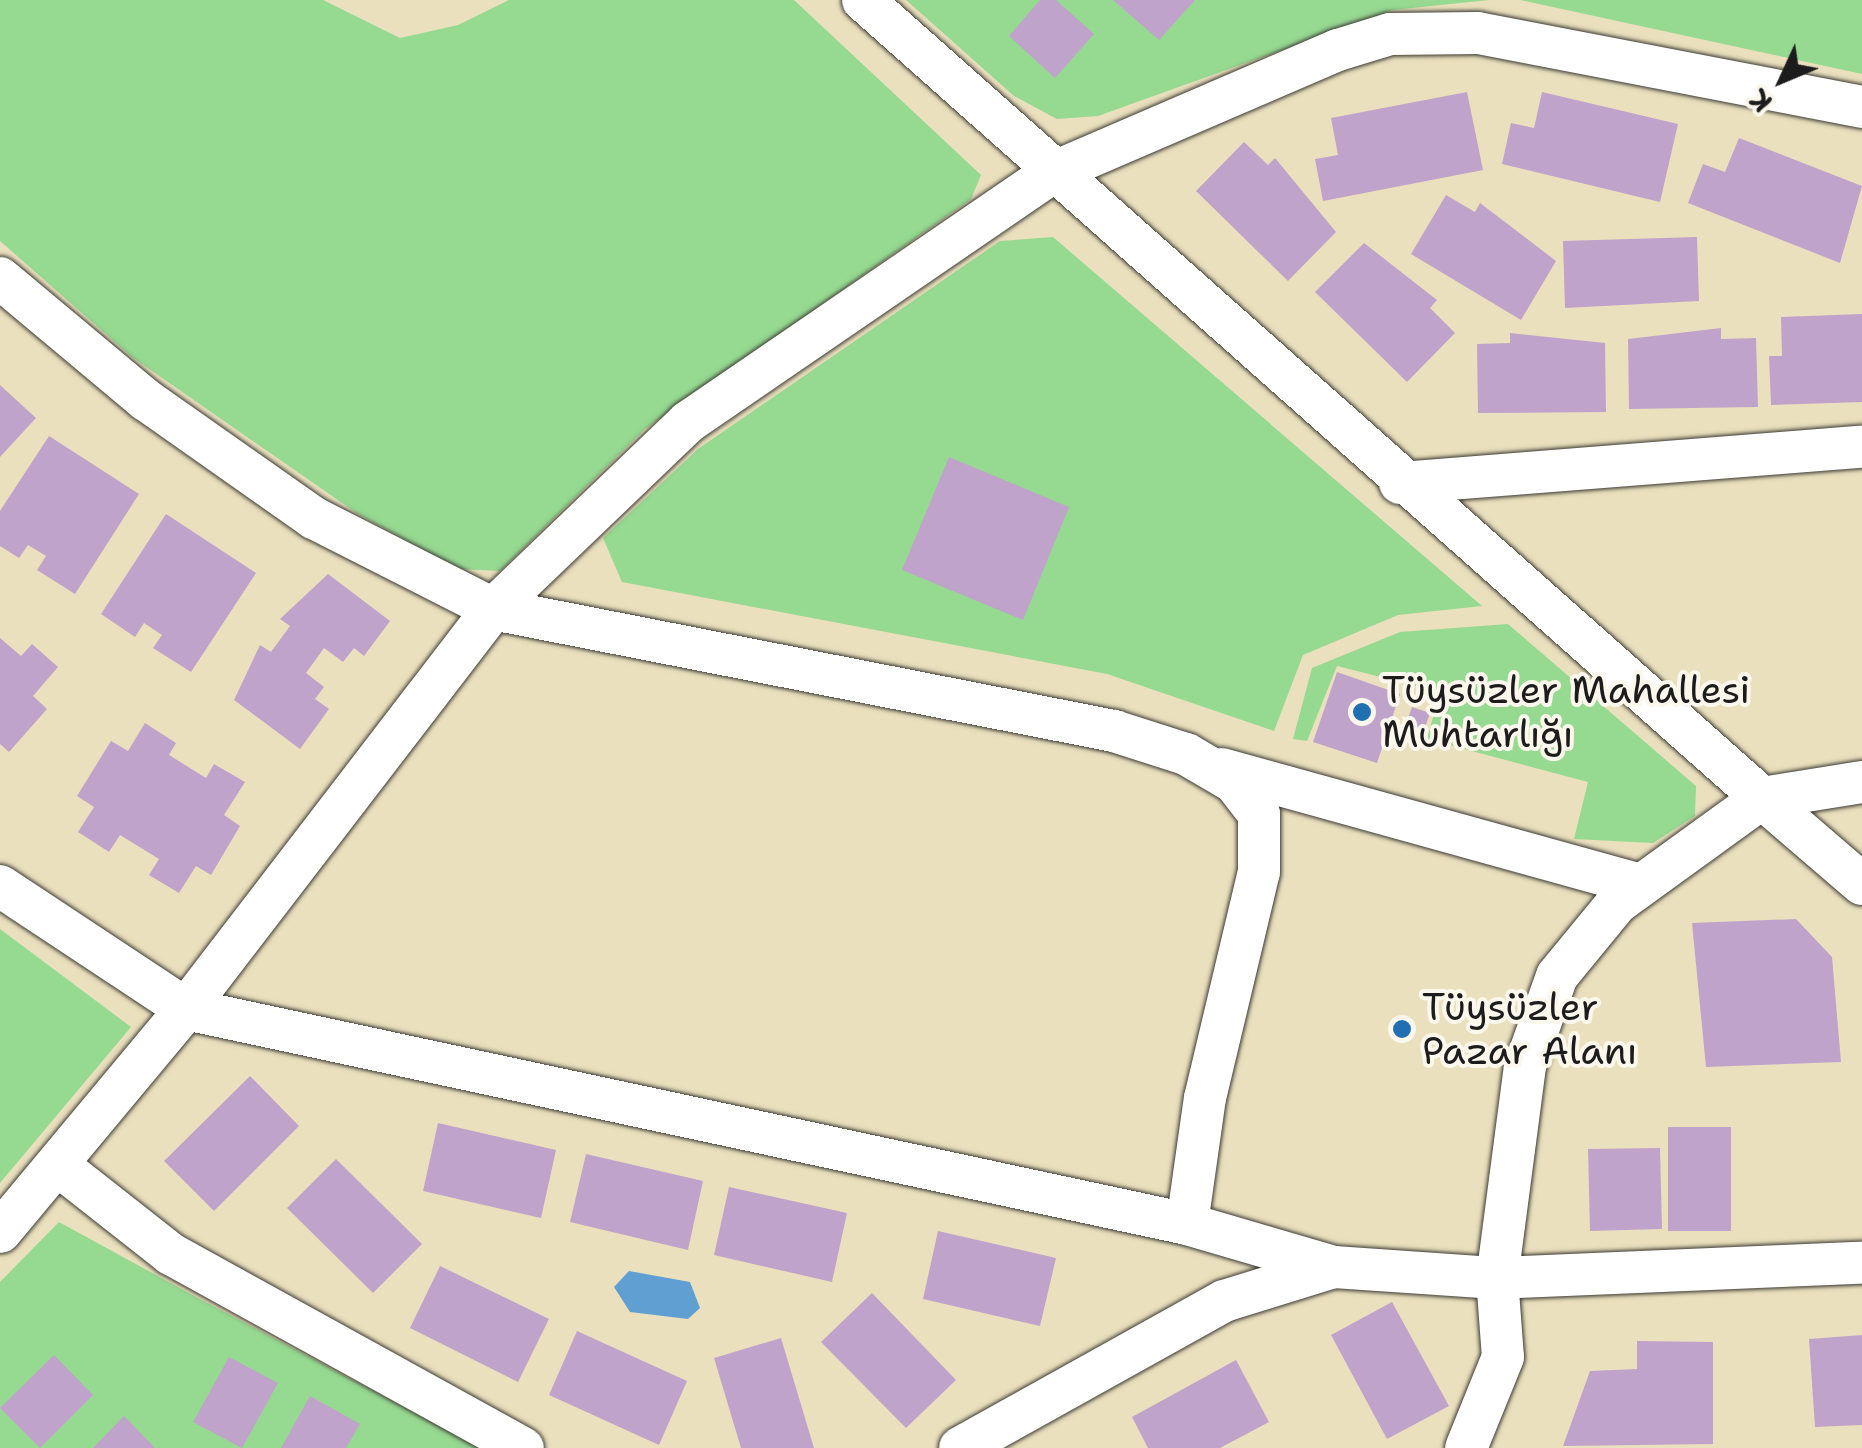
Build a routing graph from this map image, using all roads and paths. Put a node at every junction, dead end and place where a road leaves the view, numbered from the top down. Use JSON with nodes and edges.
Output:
{"nodes":[{"id":1,"x":863,"y":0,"type":"edge"},
{"id":2,"x":1862,"y":106,"type":"edge"},
{"id":3,"x":1052,"y":173,"type":"junction"},
{"id":4,"x":0,"y":278,"type":"edge"},
{"id":5,"x":1862,"y":447,"type":"edge"},
{"id":6,"x":1400,"y":484,"type":"junction"},
{"id":7,"x":493,"y":609,"type":"junction"},
{"id":8,"x":1214,"y":767,"type":"junction"},
{"id":9,"x":1862,"y":782,"type":"edge"},
{"id":10,"x":1762,"y":798,"type":"junction"},
{"id":11,"x":1862,"y":884,"type":"edge"},
{"id":12,"x":0,"y":886,"type":"edge"},
{"id":13,"x":1640,"y":886,"type":"junction"},
{"id":14,"x":186,"y":1009,"type":"junction"},
{"id":15,"x":59,"y":1166,"type":"junction"},
{"id":16,"x":1188,"y":1224,"type":"junction"},
{"id":17,"x":0,"y":1232,"type":"edge"},
{"id":18,"x":1862,"y":1263,"type":"edge"},
{"id":19,"x":1334,"y":1268,"type":"junction"},
{"id":20,"x":1496,"y":1278,"type":"junction"},
{"id":21,"x":523,"y":1448,"type":"edge"},
{"id":22,"x":960,"y":1448,"type":"edge"},
{"id":23,"x":1466,"y":1448,"type":"edge"}],
"edges":[{"from":1,"to":3,"type":"street"},
{"from":2,"to":3,"type":"street"},
{"from":3,"to":6,"type":"street"},
{"from":3,"to":7,"type":"street"},
{"from":4,"to":7,"type":"street"},
{"from":5,"to":6,"type":"street"},
{"from":6,"to":10,"type":"street"},
{"from":7,"to":8,"type":"street"},
{"from":7,"to":14,"type":"street"},
{"from":8,"to":13,"type":"street"},
{"from":8,"to":16,"type":"street"},
{"from":9,"to":10,"type":"street"},
{"from":10,"to":11,"type":"street"},
{"from":10,"to":13,"type":"street"},
{"from":12,"to":14,"type":"street"},
{"from":13,"to":20,"type":"street"},
{"from":14,"to":15,"type":"street"},
{"from":14,"to":16,"type":"street"},
{"from":15,"to":17,"type":"street"},
{"from":15,"to":21,"type":"street"},
{"from":16,"to":19,"type":"street"},
{"from":18,"to":20,"type":"street"},
{"from":19,"to":20,"type":"street"},
{"from":19,"to":22,"type":"street"},
{"from":20,"to":23,"type":"street"}]}
